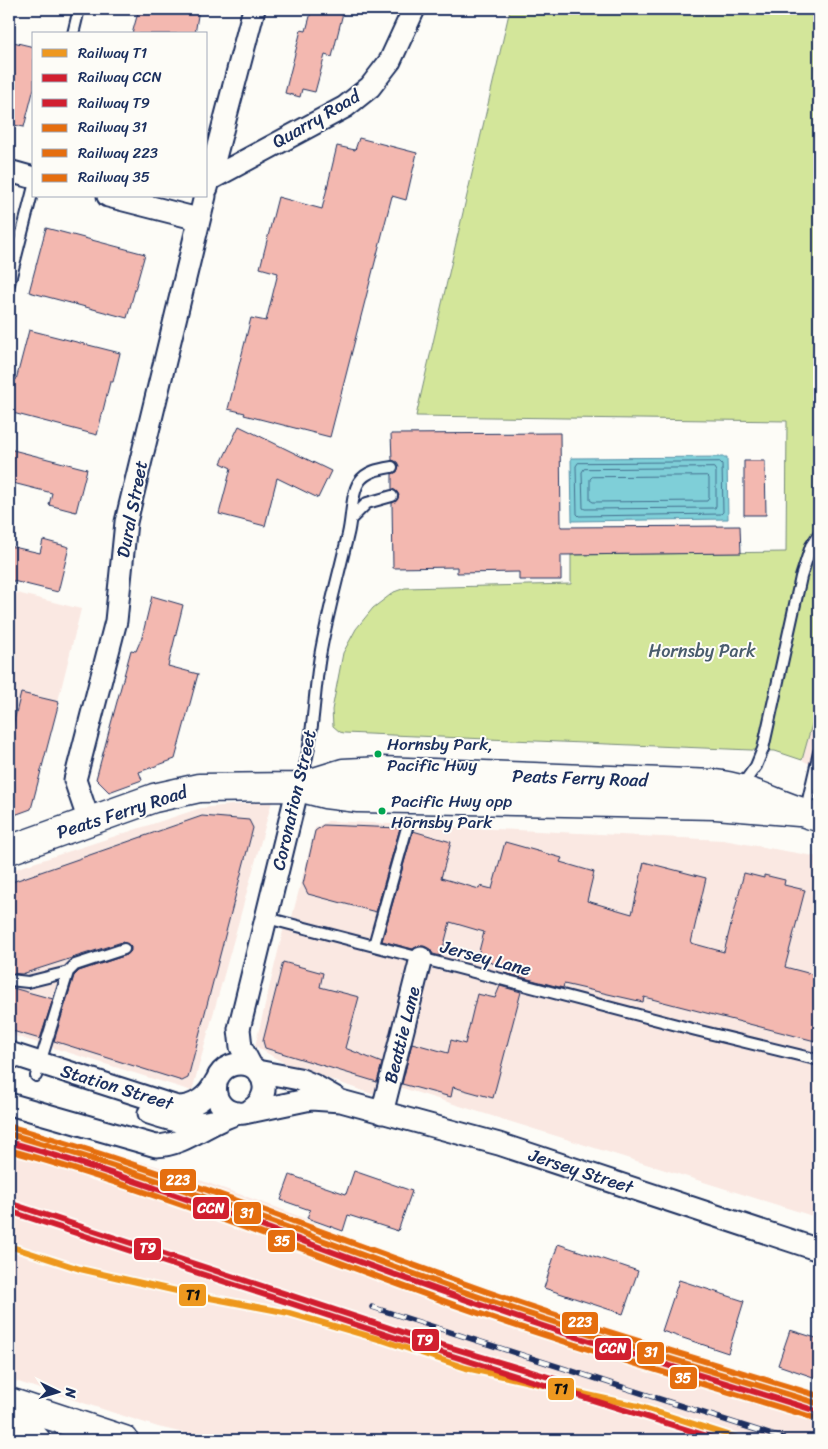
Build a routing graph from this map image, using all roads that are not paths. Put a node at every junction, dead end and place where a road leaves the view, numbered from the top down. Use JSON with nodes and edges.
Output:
{"nodes":[{"id":1,"x":79,"y":9,"type":"edge"},
{"id":2,"x":254,"y":9,"type":"edge"},
{"id":3,"x":414,"y":9,"type":"edge"},
{"id":4,"x":73,"y":32,"type":"edge"},
{"id":5,"x":9,"y":171,"type":"edge"},
{"id":6,"x":32,"y":177,"type":"edge"},
{"id":7,"x":208,"y":185,"type":"edge"},
{"id":8,"x":208,"y":188,"type":"edge"},
{"id":9,"x":32,"y":194,"type":"edge"},
{"id":10,"x":116,"y":198,"type":"edge"},
{"id":11,"x":204,"y":198,"type":"edge"},
{"id":12,"x":198,"y":219,"type":"junction"},
{"id":13,"x":9,"y":284,"type":"edge"},
{"id":14,"x":392,"y":467,"type":"dead end"},
{"id":15,"x":392,"y":496,"type":"dead end"},
{"id":16,"x":352,"y":518,"type":"junction"},
{"id":17,"x":819,"y":534,"type":"edge"},
{"id":18,"x":819,"y":752,"type":"edge"},
{"id":19,"x":298,"y":787,"type":"junction"},
{"id":20,"x":740,"y":789,"type":"junction"},
{"id":21,"x":808,"y":814,"type":"edge"},
{"id":22,"x":89,"y":821,"type":"junction"},
{"id":23,"x":408,"y":824,"type":"dead end"},
{"id":24,"x":9,"y":850,"type":"edge"},
{"id":25,"x":267,"y":918,"type":"junction"},
{"id":26,"x":374,"y":946,"type":"junction"},
{"id":27,"x":124,"y":949,"type":"dead end"},
{"id":28,"x":421,"y":958,"type":"junction"},
{"id":29,"x":68,"y":972,"type":"junction"},
{"id":30,"x":10,"y":980,"type":"edge"},
{"id":31,"x":240,"y":1022,"type":"junction"},
{"id":32,"x":9,"y":1053,"type":"edge"},
{"id":33,"x":819,"y":1060,"type":"edge"},
{"id":34,"x":9,"y":1067,"type":"edge"},
{"id":35,"x":254,"y":1068,"type":"junction"},
{"id":36,"x":38,"y":1070,"type":"junction"},
{"id":37,"x":218,"y":1078,"type":"junction"},
{"id":38,"x":341,"y":1101,"type":"junction"},
{"id":39,"x":9,"y":1104,"type":"edge"},
{"id":40,"x":382,"y":1113,"type":"junction"},
{"id":41,"x":236,"y":1115,"type":"junction"},
{"id":42,"x":819,"y":1250,"type":"edge"},
{"id":43,"x":9,"y":1402,"type":"edge"},
{"id":44,"x":9,"y":1431,"type":"edge"},
{"id":45,"x":36,"y":1440,"type":"edge"},
{"id":46,"x":124,"y":1440,"type":"edge"}],
"edges":[{"from":1,"to":4,"type":"lane"},
{"from":2,"to":7,"type":"street","name":"Dural Street"},
{"from":3,"to":8,"type":"street","name":"Quarry Road"},
{"from":5,"to":6,"type":"street"},
{"from":9,"to":13,"type":"lane"},
{"from":10,"to":12,"type":"street"},
{"from":11,"to":12,"type":"street","name":"Dural Street"},
{"from":12,"to":22,"type":"street","name":"Dural Street"},
{"from":14,"to":16,"type":"lane","name":"Coronation Street"},
{"from":15,"to":16,"type":"lane"},
{"from":16,"to":19,"type":"lane","name":"Coronation Street"},
{"from":17,"to":20,"type":"lane"},
{"from":18,"to":21,"type":"lane"},
{"from":19,"to":20,"type":"main road","name":"Peats Ferry Road"},
{"from":19,"to":21,"type":"main road","name":"Peats Ferry Road"},
{"from":19,"to":22,"type":"main road","name":"Peats Ferry Road"},
{"from":19,"to":25,"type":"street","name":"Coronation Street"},
{"from":20,"to":21,"type":"main road","name":"Peats Ferry Road"},
{"from":22,"to":24,"type":"main road","name":"Peats Ferry Road"},
{"from":23,"to":26,"type":"lane"},
{"from":25,"to":26,"type":"lane","name":"Jersey Lane"},
{"from":25,"to":31,"type":"street","name":"Coronation Street"},
{"from":26,"to":28,"type":"lane","name":"Jersey Lane"},
{"from":27,"to":29,"type":"lane"},
{"from":28,"to":33,"type":"lane","name":"Jersey Lane"},
{"from":28,"to":40,"type":"street","name":"Beattie Lane"},
{"from":29,"to":30,"type":"lane"},
{"from":29,"to":36,"type":"lane"},
{"from":31,"to":35,"type":"street","name":"Coronation Street"},
{"from":31,"to":37,"type":"street","name":"Coronation Street"},
{"from":32,"to":36,"type":"street","name":"Station Street"},
{"from":34,"to":36,"type":"street","name":"Station Street"},
{"from":35,"to":37,"type":"street"},
{"from":35,"to":38,"type":"street","name":"Jersey Street"},
{"from":35,"to":41,"type":"street"},
{"from":36,"to":37,"type":"street","name":"Station Street"},
{"from":36,"to":41,"type":"street","name":"Station Street"},
{"from":37,"to":41,"type":"street"},
{"from":38,"to":40,"type":"street","name":"Jersey Street"},
{"from":38,"to":41,"type":"street","name":"Jersey Street"},
{"from":39,"to":41,"type":"street"},
{"from":40,"to":42,"type":"street","name":"Jersey Street"},
{"from":43,"to":46,"type":"main road"},
{"from":44,"to":45,"type":"main road"}]}
